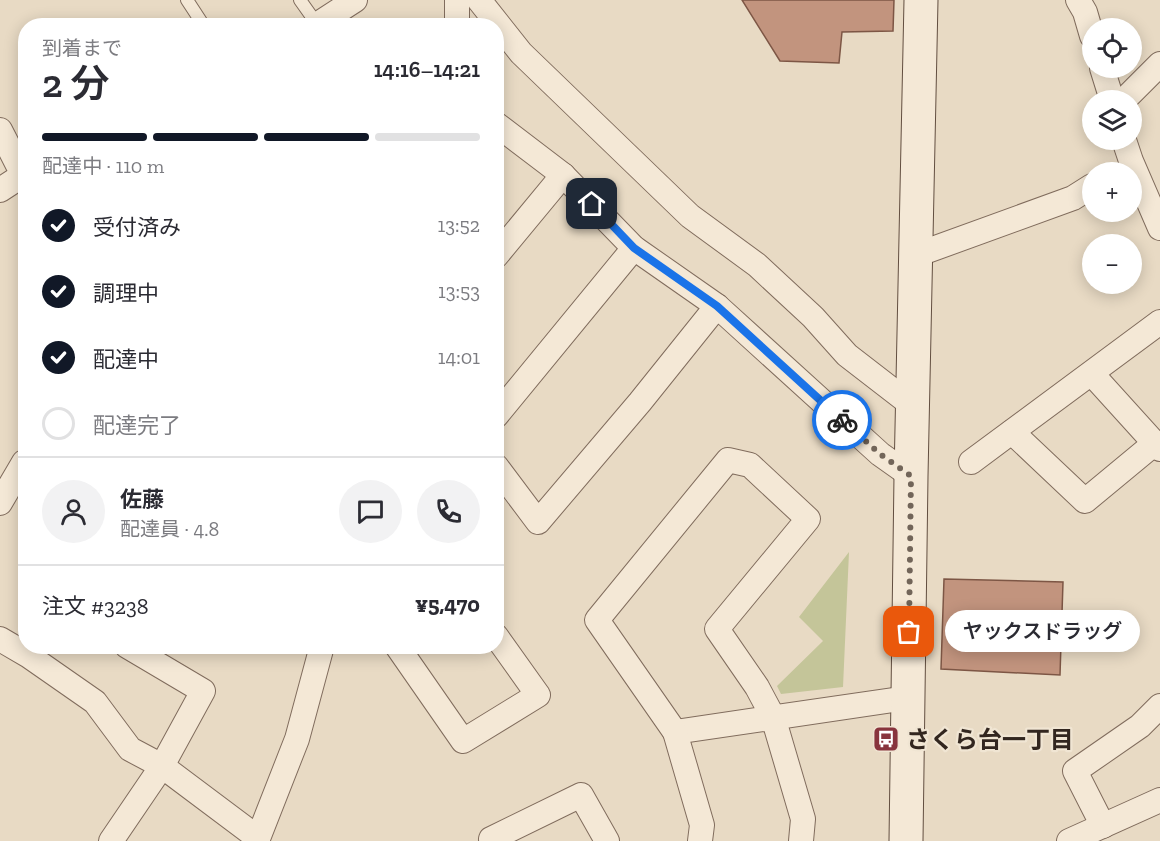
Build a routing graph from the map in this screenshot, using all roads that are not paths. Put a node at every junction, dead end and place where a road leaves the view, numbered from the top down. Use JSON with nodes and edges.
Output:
{"nodes":[{"id":1,"x":187,"y":0,"type":"edge"},
{"id":2,"x":300,"y":0,"type":"edge"},
{"id":3,"x":355,"y":0,"type":"edge"},
{"id":4,"x":458,"y":0,"type":"edge"},
{"id":5,"x":479,"y":0,"type":"edge"},
{"id":6,"x":921,"y":0,"type":"edge"},
{"id":7,"x":199,"y":18,"type":"edge"},
{"id":8,"x":312,"y":18,"type":"edge"},
{"id":9,"x":327,"y":18,"type":"edge"},
{"id":10,"x":457,"y":18,"type":"edge"},
{"id":11,"x":493,"y":18,"type":"edge"},
{"id":12,"x":504,"y":32,"type":"edge"},
{"id":13,"x":1160,"y":64,"type":"edge"},
{"id":14,"x":1134,"y":90,"type":"edge"},
{"id":15,"x":0,"y":130,"type":"edge"},
{"id":16,"x":504,"y":130,"type":"edge"},
{"id":17,"x":1123,"y":158,"type":"edge"},
{"id":18,"x":18,"y":165,"type":"edge"},
{"id":19,"x":563,"y":175,"type":"junction"},
{"id":20,"x":18,"y":178,"type":"edge"},
{"id":21,"x":0,"y":190,"type":"edge"},
{"id":22,"x":1082,"y":192,"type":"edge"},
{"id":23,"x":1157,"y":211,"type":"edge"},
{"id":24,"x":504,"y":246,"type":"edge"},
{"id":25,"x":634,"y":248,"type":"junction"},
{"id":26,"x":916,"y":255,"type":"junction"},
{"id":27,"x":717,"y":306,"type":"junction"},
{"id":28,"x":1160,"y":322,"type":"edge"},
{"id":29,"x":1092,"y":374,"type":"junction"},
{"id":30,"x":504,"y":406,"type":"edge"},
{"id":31,"x":913,"y":406,"type":"junction"},
{"id":32,"x":1012,"y":432,"type":"junction"},
{"id":33,"x":1157,"y":446,"type":"edge"},
{"id":34,"x":971,"y":462,"type":"dead end"},
{"id":35,"x":18,"y":472,"type":"edge"},
{"id":36,"x":911,"y":476,"type":"junction"},
{"id":37,"x":504,"y":477,"type":"edge"},
{"id":38,"x":0,"y":503,"type":"edge"},
{"id":39,"x":0,"y":639,"type":"edge"},
{"id":40,"x":18,"y":646,"type":"edge"},
{"id":41,"x":504,"y":647,"type":"edge"},
{"id":42,"x":36,"y":654,"type":"edge"},
{"id":43,"x":141,"y":654,"type":"edge"},
{"id":44,"x":320,"y":654,"type":"edge"},
{"id":45,"x":403,"y":654,"type":"edge"},
{"id":46,"x":908,"y":698,"type":"junction"},
{"id":47,"x":1160,"y":706,"type":"edge"},
{"id":48,"x":773,"y":717,"type":"junction"},
{"id":49,"x":675,"y":732,"type":"junction"},
{"id":50,"x":162,"y":766,"type":"junction"},
{"id":51,"x":1160,"y":800,"type":"edge"},
{"id":52,"x":1103,"y":826,"type":"junction"},
{"id":53,"x":258,"y":840,"type":"edge"},
{"id":54,"x":111,"y":841,"type":"edge"},
{"id":55,"x":492,"y":841,"type":"edge"},
{"id":56,"x":607,"y":841,"type":"edge"},
{"id":57,"x":700,"y":841,"type":"edge"},
{"id":58,"x":801,"y":841,"type":"edge"},
{"id":59,"x":906,"y":841,"type":"edge"},
{"id":60,"x":1069,"y":841,"type":"edge"}],
"edges":[{"from":1,"to":7,"type":"lane"},
{"from":2,"to":8,"type":"lane"},
{"from":3,"to":9,"type":"street"},
{"from":4,"to":10,"type":"street"},
{"from":5,"to":11,"type":"street"},
{"from":6,"to":26,"type":"street"},
{"from":12,"to":31,"type":"street"},
{"from":13,"to":14,"type":"street"},
{"from":15,"to":18,"type":"street"},
{"from":16,"to":19,"type":"street"},
{"from":17,"to":23,"type":"street"},
{"from":19,"to":24,"type":"street"},
{"from":19,"to":25,"type":"street"},
{"from":20,"to":21,"type":"street"},
{"from":22,"to":26,"type":"street"},
{"from":25,"to":27,"type":"street"},
{"from":25,"to":30,"type":"street"},
{"from":26,"to":31,"type":"street"},
{"from":27,"to":36,"type":"street"},
{"from":27,"to":37,"type":"street"},
{"from":28,"to":29,"type":"street"},
{"from":29,"to":32,"type":"street"},
{"from":29,"to":33,"type":"street"},
{"from":31,"to":36,"type":"street"},
{"from":32,"to":33,"type":"street"},
{"from":32,"to":34,"type":"street"},
{"from":35,"to":38,"type":"street"},
{"from":36,"to":46,"type":"street"},
{"from":39,"to":40,"type":"street"},
{"from":41,"to":45,"type":"street"},
{"from":42,"to":50,"type":"street"},
{"from":43,"to":50,"type":"street"},
{"from":44,"to":53,"type":"street"},
{"from":46,"to":48,"type":"street"},
{"from":46,"to":59,"type":"street"},
{"from":47,"to":52,"type":"street"},
{"from":48,"to":49,"type":"street"},
{"from":48,"to":49,"type":"street"},
{"from":48,"to":58,"type":"street"},
{"from":49,"to":57,"type":"street"},
{"from":50,"to":53,"type":"street"},
{"from":50,"to":54,"type":"street"},
{"from":51,"to":52,"type":"street"},
{"from":52,"to":60,"type":"street"},
{"from":55,"to":56,"type":"street"}]}
